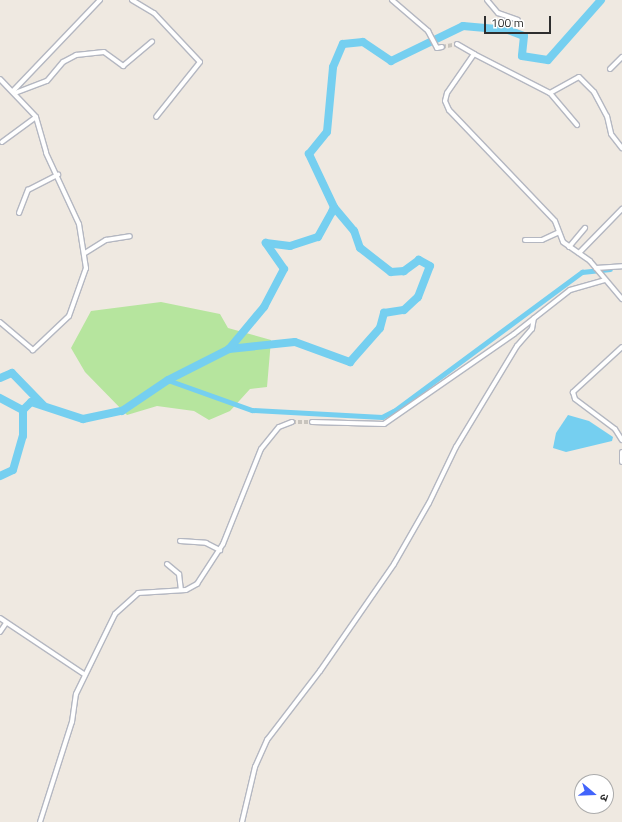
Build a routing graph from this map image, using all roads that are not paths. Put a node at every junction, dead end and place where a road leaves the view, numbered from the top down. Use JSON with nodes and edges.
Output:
{"nodes":[{"id":1,"x":100,"y":0,"type":"edge"},
{"id":2,"x":132,"y":0,"type":"edge"},
{"id":3,"x":392,"y":0,"type":"edge"},
{"id":4,"x":487,"y":0,"type":"edge"},
{"id":5,"x":518,"y":20,"type":"dead end"},
{"id":6,"x":152,"y":42,"type":"dead end"},
{"id":7,"x":457,"y":44,"type":"tunnel mouth"},
{"id":8,"x":442,"y":47,"type":"dead end"},
{"id":9,"x":474,"y":54,"type":"junction"},
{"id":10,"x":622,"y":57,"type":"edge"},
{"id":11,"x":610,"y":69,"type":"dead end"},
{"id":12,"x":0,"y":79,"type":"edge"},
{"id":13,"x":14,"y":92,"type":"junction"},
{"id":14,"x":550,"y":93,"type":"junction"},
{"id":15,"x":36,"y":117,"type":"junction"},
{"id":16,"x":156,"y":117,"type":"dead end"},
{"id":17,"x":577,"y":125,"type":"dead end"},
{"id":18,"x":2,"y":142,"type":"dead end"},
{"id":19,"x":622,"y":148,"type":"edge"},
{"id":20,"x":58,"y":175,"type":"junction"},
{"id":21,"x":622,"y":209,"type":"edge"},
{"id":22,"x":19,"y":213,"type":"dead end"},
{"id":23,"x":585,"y":228,"type":"dead end"},
{"id":24,"x":557,"y":233,"type":"junction"},
{"id":25,"x":130,"y":236,"type":"dead end"},
{"id":26,"x":525,"y":240,"type":"dead end"},
{"id":27,"x":569,"y":247,"type":"junction"},
{"id":28,"x":579,"y":253,"type":"junction"},
{"id":29,"x":85,"y":254,"type":"junction"},
{"id":30,"x":622,"y":266,"type":"edge"},
{"id":31,"x":597,"y":270,"type":"junction"},
{"id":32,"x":604,"y":279,"type":"junction"},
{"id":33,"x":622,"y":299,"type":"edge"},
{"id":34,"x":534,"y":318,"type":"junction"},
{"id":35,"x":0,"y":322,"type":"edge"},
{"id":36,"x":622,"y":347,"type":"edge"},
{"id":37,"x":292,"y":422,"type":"tunnel mouth"},
{"id":38,"x":312,"y":422,"type":"tunnel mouth"},
{"id":39,"x":622,"y":440,"type":"edge"},
{"id":40,"x":622,"y":452,"type":"edge"},
{"id":41,"x":622,"y":462,"type":"edge"},
{"id":42,"x":180,"y":541,"type":"dead end"},
{"id":43,"x":220,"y":550,"type":"junction"},
{"id":44,"x":167,"y":564,"type":"dead end"},
{"id":45,"x":181,"y":590,"type":"junction"},
{"id":46,"x":0,"y":618,"type":"edge"},
{"id":47,"x":6,"y":623,"type":"junction"},
{"id":48,"x":0,"y":632,"type":"edge"},
{"id":49,"x":84,"y":674,"type":"junction"},
{"id":50,"x":40,"y":822,"type":"edge"},
{"id":51,"x":242,"y":822,"type":"edge"}],
"edges":[{"from":1,"to":13,"type":"street"},
{"from":2,"to":16,"type":"street"},
{"from":3,"to":8,"type":"street"},
{"from":4,"to":5,"type":"street"},
{"from":6,"to":13,"type":"street"},
{"from":7,"to":9,"type":"street"},
{"from":9,"to":14,"type":"street"},
{"from":9,"to":24,"type":"street"},
{"from":10,"to":11,"type":"street"},
{"from":12,"to":13,"type":"street"},
{"from":13,"to":15,"type":"street"},
{"from":14,"to":17,"type":"street"},
{"from":14,"to":19,"type":"street"},
{"from":15,"to":18,"type":"street"},
{"from":15,"to":20,"type":"street"},
{"from":20,"to":22,"type":"street"},
{"from":20,"to":29,"type":"street"},
{"from":21,"to":28,"type":"street"},
{"from":23,"to":27,"type":"street"},
{"from":24,"to":26,"type":"street"},
{"from":24,"to":27,"type":"street"},
{"from":25,"to":29,"type":"street"},
{"from":27,"to":28,"type":"street"},
{"from":28,"to":31,"type":"street"},
{"from":29,"to":35,"type":"street"},
{"from":30,"to":31,"type":"street"},
{"from":31,"to":32,"type":"street"},
{"from":32,"to":33,"type":"street"},
{"from":32,"to":34,"type":"street"},
{"from":34,"to":38,"type":"street"},
{"from":34,"to":51,"type":"street"},
{"from":36,"to":39,"type":"street"},
{"from":37,"to":43,"type":"street"},
{"from":40,"to":41,"type":"street"},
{"from":42,"to":43,"type":"street"},
{"from":43,"to":45,"type":"street"},
{"from":44,"to":45,"type":"street"},
{"from":45,"to":49,"type":"street"},
{"from":46,"to":47,"type":"street"},
{"from":47,"to":48,"type":"street"},
{"from":47,"to":49,"type":"street"},
{"from":49,"to":50,"type":"street"}]}
